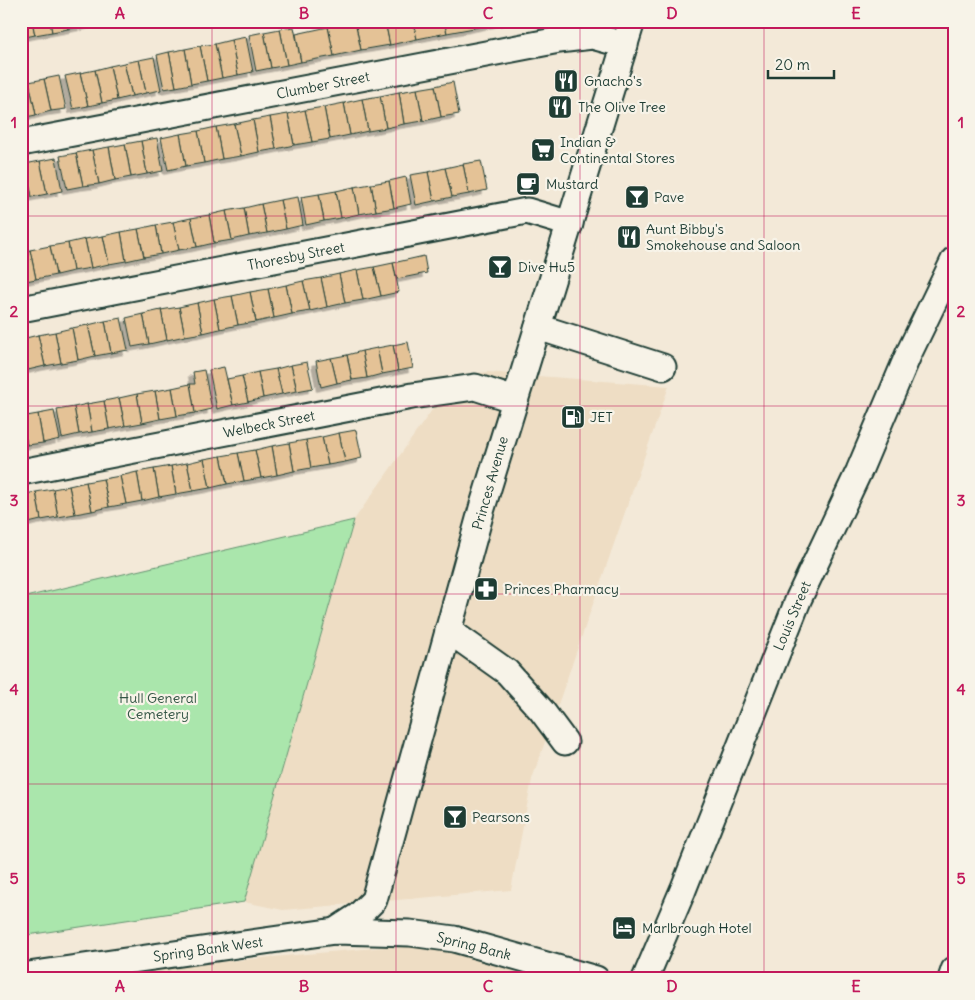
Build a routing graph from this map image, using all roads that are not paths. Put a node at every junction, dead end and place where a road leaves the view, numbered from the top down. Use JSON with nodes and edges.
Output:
{"nodes":[{"id":1,"x":632,"y":21,"type":"edge"},
{"id":2,"x":625,"y":45,"type":"junction"},
{"id":3,"x":21,"y":143,"type":"edge"},
{"id":4,"x":570,"y":224,"type":"junction"},
{"id":5,"x":954,"y":260,"type":"edge"},
{"id":6,"x":21,"y":309,"type":"edge"},
{"id":7,"x":538,"y":327,"type":"junction"},
{"id":8,"x":663,"y":367,"type":"dead end"},
{"id":9,"x":515,"y":400,"type":"junction"},
{"id":10,"x":21,"y":472,"type":"edge"},
{"id":11,"x":448,"y":630,"type":"junction"},
{"id":12,"x":565,"y":742,"type":"dead end"},
{"id":13,"x":374,"y":900,"type":"junction"},
{"id":14,"x":335,"y":931,"type":"junction"},
{"id":15,"x":410,"y":933,"type":"junction"},
{"id":16,"x":954,"y":970,"type":"edge"},
{"id":17,"x":21,"y":976,"type":"edge"},
{"id":18,"x":596,"y":979,"type":"edge"},
{"id":19,"x":645,"y":979,"type":"edge"},
{"id":20,"x":952,"y":979,"type":"edge"}],
"edges":[{"from":1,"to":2,"type":"street","name":"Princes Avenue"},
{"from":2,"to":3,"type":"street","name":"Clumber Street"},
{"from":2,"to":4,"type":"street","name":"Princes Avenue"},
{"from":4,"to":6,"type":"street","name":"Thoresby Street"},
{"from":4,"to":7,"type":"street","name":"Princes Avenue"},
{"from":5,"to":19,"type":"street","name":"Louis Street"},
{"from":7,"to":8,"type":"street"},
{"from":7,"to":9,"type":"street","name":"Princes Avenue"},
{"from":9,"to":10,"type":"street","name":"Welbeck Street"},
{"from":9,"to":11,"type":"street","name":"Princes Avenue"},
{"from":11,"to":12,"type":"street"},
{"from":11,"to":13,"type":"street","name":"Princes Avenue"},
{"from":13,"to":14,"type":"street"},
{"from":13,"to":15,"type":"street","name":"Spring Bank"},
{"from":14,"to":15,"type":"street","name":"Spring Bank"},
{"from":14,"to":17,"type":"street","name":"Spring Bank West"},
{"from":15,"to":18,"type":"street","name":"Spring Bank"},
{"from":16,"to":20,"type":"street"}]}
